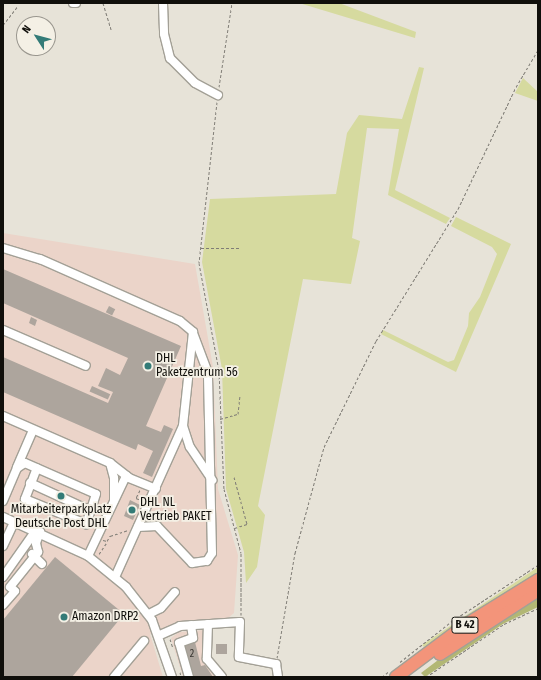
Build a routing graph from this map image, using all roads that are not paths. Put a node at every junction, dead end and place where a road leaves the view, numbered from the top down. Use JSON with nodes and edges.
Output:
{"nodes":[{"id":1,"x":73,"y":3,"type":"edge"},
{"id":2,"x":76,"y":3,"type":"edge"},
{"id":3,"x":163,"y":3,"type":"edge"},
{"id":4,"x":218,"y":95,"type":"road end"},
{"id":5,"x":3,"y":248,"type":"edge"},
{"id":6,"x":3,"y":330,"type":"edge"},
{"id":7,"x":193,"y":332,"type":"junction"},
{"id":8,"x":86,"y":366,"type":"dead end"},
{"id":9,"x":3,"y":416,"type":"edge"},
{"id":10,"x":183,"y":426,"type":"junction"},
{"id":11,"x":33,"y":430,"type":"junction"},
{"id":12,"x":110,"y":463,"type":"junction"},
{"id":13,"x":17,"y":468,"type":"junction"},
{"id":14,"x":37,"y":468,"type":"junction"},
{"id":15,"x":126,"y":476,"type":"junction"},
{"id":16,"x":213,"y":481,"type":"junction"},
{"id":17,"x":30,"y":483,"type":"junction"},
{"id":18,"x":156,"y":489,"type":"junction"},
{"id":19,"x":3,"y":500,"type":"edge"},
{"id":20,"x":113,"y":505,"type":"junction"},
{"id":21,"x":91,"y":511,"type":"junction"},
{"id":22,"x":3,"y":517,"type":"edge"},
{"id":23,"x":14,"y":522,"type":"junction"},
{"id":24,"x":135,"y":525,"type":"junction"},
{"id":25,"x":37,"y":532,"type":"junction"},
{"id":26,"x":30,"y":544,"type":"junction"},
{"id":27,"x":3,"y":546,"type":"edge"},
{"id":28,"x":34,"y":557,"type":"junction"},
{"id":29,"x":92,"y":558,"type":"junction"},
{"id":30,"x":42,"y":564,"type":"dead end"},
{"id":31,"x":3,"y":577,"type":"edge"},
{"id":32,"x":115,"y":577,"type":"junction"},
{"id":33,"x":538,"y":580,"type":"edge"},
{"id":34,"x":538,"y":590,"type":"edge"},
{"id":35,"x":175,"y":592,"type":"dead end"},
{"id":36,"x":3,"y":605,"type":"edge"},
{"id":37,"x":149,"y":614,"type":"junction"},
{"id":38,"x":208,"y":624,"type":"junction"},
{"id":39,"x":191,"y":625,"type":"junction"},
{"id":40,"x":160,"y":635,"type":"junction"},
{"id":41,"x":144,"y":641,"type":"dead end"},
{"id":42,"x":395,"y":672,"type":"edge"},
{"id":43,"x":171,"y":675,"type":"edge"},
{"id":44,"x":114,"y":677,"type":"edge"},
{"id":45,"x":189,"y":677,"type":"edge"},
{"id":46,"x":222,"y":677,"type":"edge"},
{"id":47,"x":278,"y":677,"type":"edge"},
{"id":48,"x":410,"y":677,"type":"edge"}],
"edges":[{"from":1,"to":2,"type":"street"},
{"from":3,"to":4,"type":"street"},
{"from":5,"to":7,"type":"street"},
{"from":6,"to":8,"type":"street"},
{"from":7,"to":10,"type":"street"},
{"from":7,"to":16,"type":"street"},
{"from":9,"to":11,"type":"street"},
{"from":10,"to":16,"type":"street"},
{"from":10,"to":18,"type":"street"},
{"from":11,"to":12,"type":"street"},
{"from":11,"to":13,"type":"street"},
{"from":12,"to":15,"type":"street"},
{"from":12,"to":20,"type":"street"},
{"from":13,"to":14,"type":"street"},
{"from":13,"to":19,"type":"street"},
{"from":14,"to":17,"type":"street"},
{"from":14,"to":21,"type":"street"},
{"from":15,"to":18,"type":"street"},
{"from":15,"to":20,"type":"street"},
{"from":16,"to":24,"type":"street"},
{"from":17,"to":21,"type":"street"},
{"from":17,"to":21,"type":"street"},
{"from":18,"to":24,"type":"street"},
{"from":20,"to":29,"type":"street"},
{"from":22,"to":23,"type":"street"},
{"from":23,"to":25,"type":"street"},
{"from":23,"to":27,"type":"street"},
{"from":24,"to":32,"type":"street"},
{"from":25,"to":26,"type":"street"},
{"from":25,"to":28,"type":"street"},
{"from":25,"to":29,"type":"street"},
{"from":26,"to":28,"type":"street"},
{"from":26,"to":31,"type":"street"},
{"from":28,"to":30,"type":"street"},
{"from":28,"to":36,"type":"street"},
{"from":29,"to":32,"type":"street"},
{"from":32,"to":37,"type":"street"},
{"from":33,"to":42,"type":"highway","number":"B 42"},
{"from":34,"to":48,"type":"highway","number":"B 42"},
{"from":35,"to":37,"type":"street"},
{"from":37,"to":40,"type":"street"},
{"from":38,"to":39,"type":"street"},
{"from":38,"to":46,"type":"street"},
{"from":38,"to":47,"type":"street"},
{"from":39,"to":40,"type":"street"},
{"from":39,"to":45,"type":"street"},
{"from":40,"to":43,"type":"street"},
{"from":41,"to":44,"type":"street"}]}
